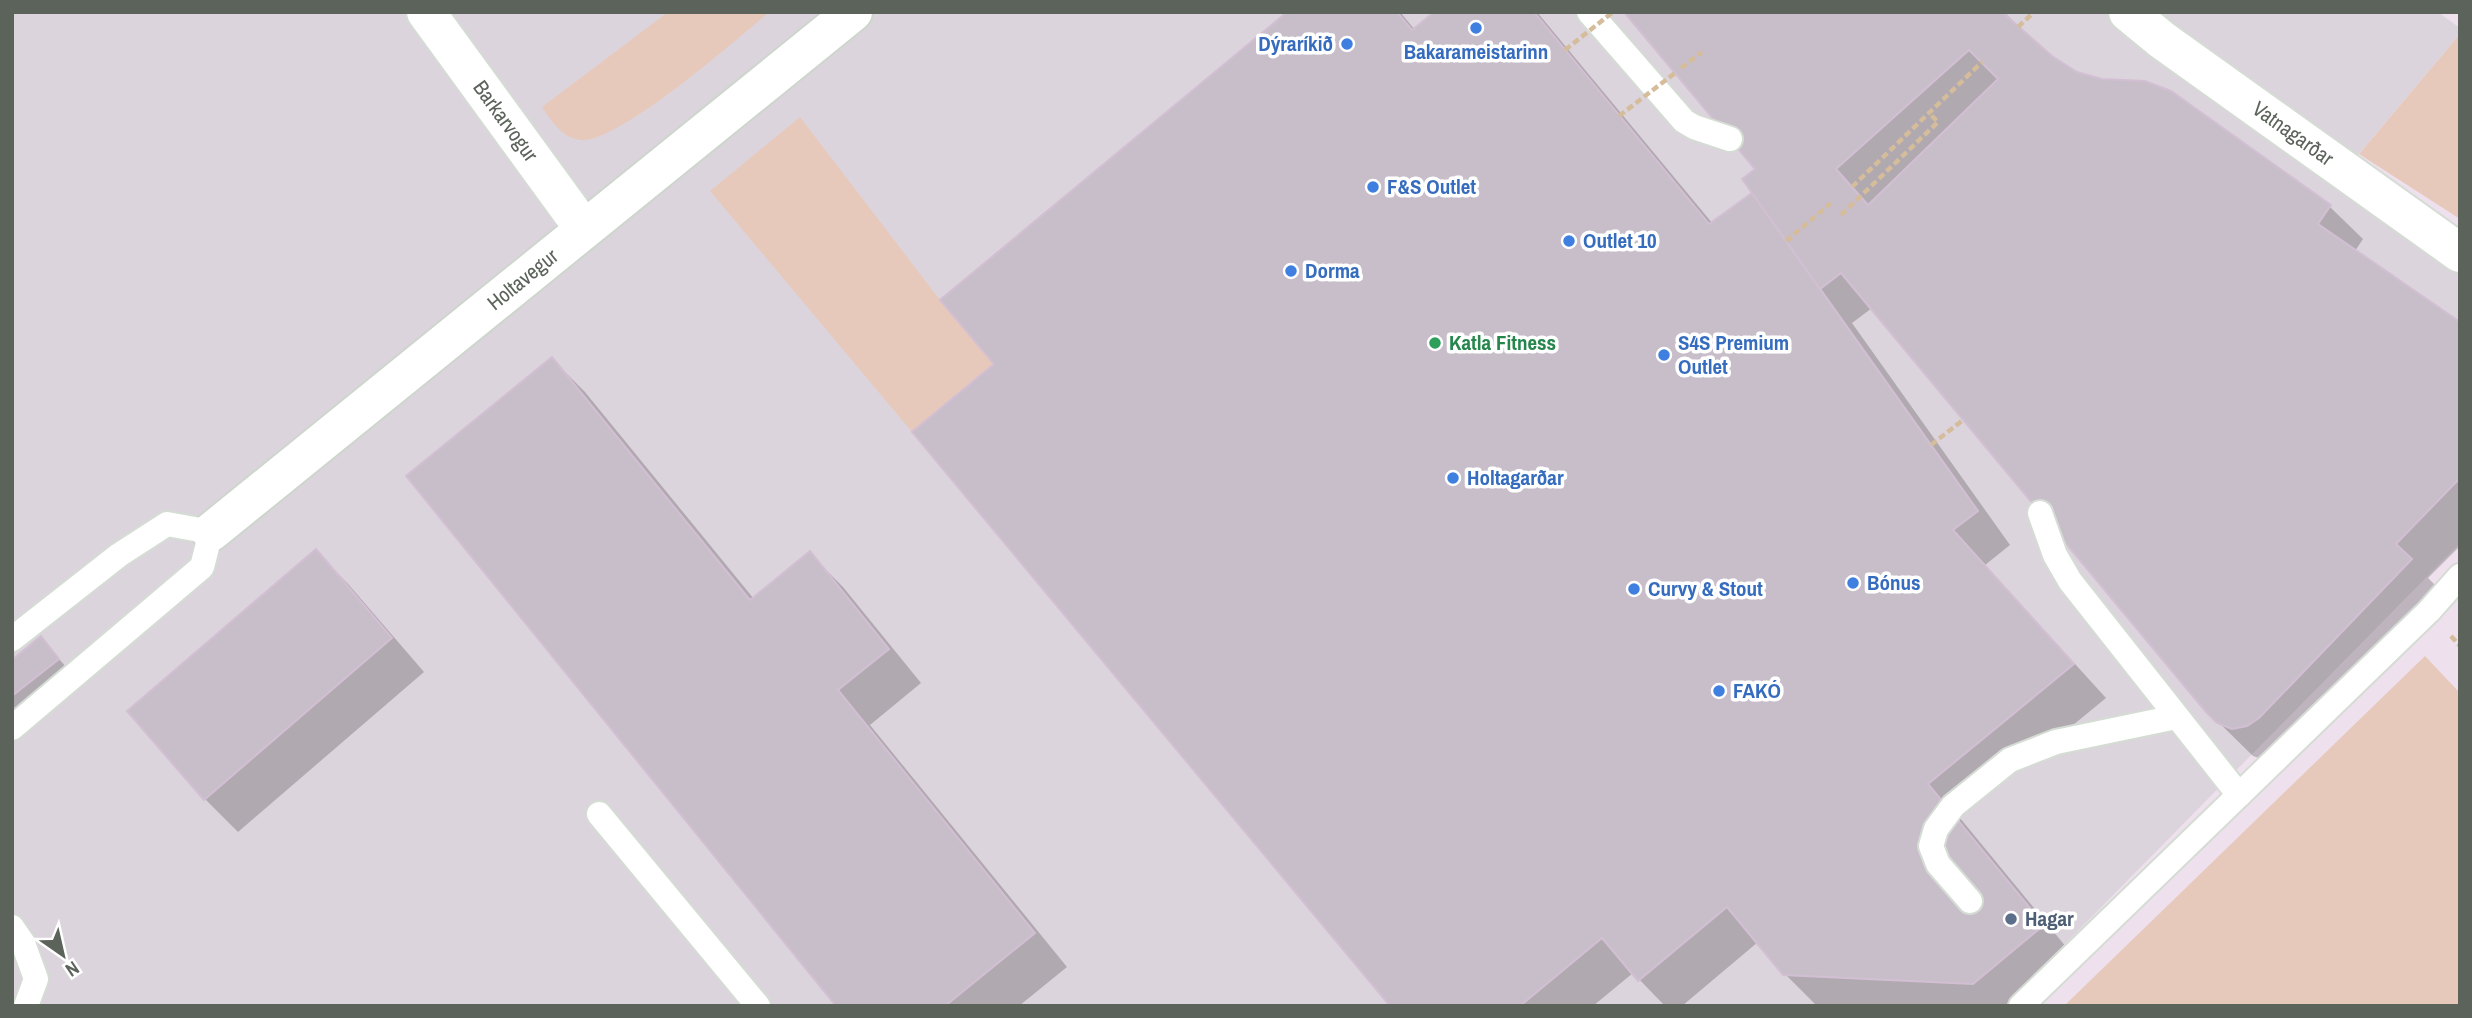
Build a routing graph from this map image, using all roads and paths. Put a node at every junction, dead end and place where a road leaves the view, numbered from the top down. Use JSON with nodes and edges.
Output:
{"nodes":[{"id":1,"x":426,"y":12,"type":"edge"},
{"id":2,"x":1590,"y":12,"type":"edge"},
{"id":3,"x":1614,"y":12,"type":"edge"},
{"id":4,"x":2034,"y":12,"type":"edge"},
{"id":5,"x":2128,"y":12,"type":"edge"},
{"id":6,"x":844,"y":17,"type":"edge"},
{"id":7,"x":2018,"y":27,"type":"dead end"},
{"id":8,"x":1565,"y":50,"type":"dead end"},
{"id":9,"x":1702,"y":52,"type":"dead end"},
{"id":10,"x":1982,"y":62,"type":"dead end"},
{"id":11,"x":1929,"y":113,"type":"junction"},
{"id":12,"x":1619,"y":116,"type":"dead end"},
{"id":13,"x":1730,"y":139,"type":"dead end"},
{"id":14,"x":1852,"y":187,"type":"dead end"},
{"id":15,"x":1830,"y":203,"type":"dead end"},
{"id":16,"x":1841,"y":215,"type":"dead end"},
{"id":17,"x":584,"y":229,"type":"junction"},
{"id":18,"x":1786,"y":241,"type":"dead end"},
{"id":19,"x":2460,"y":253,"type":"edge"},
{"id":20,"x":1963,"y":420,"type":"dead end"},
{"id":21,"x":1931,"y":445,"type":"dead end"},
{"id":22,"x":2040,"y":513,"type":"dead end"},
{"id":23,"x":211,"y":532,"type":"junction"},
{"id":24,"x":2460,"y":576,"type":"edge"},
{"id":25,"x":12,"y":639,"type":"edge"},
{"id":26,"x":2176,"y":717,"type":"junction"},
{"id":27,"x":12,"y":728,"type":"edge"},
{"id":28,"x":2239,"y":795,"type":"junction"},
{"id":29,"x":598,"y":814,"type":"dead end"},
{"id":30,"x":1970,"y":901,"type":"dead end"},
{"id":31,"x":12,"y":928,"type":"edge"},
{"id":32,"x":26,"y":1006,"type":"edge"},
{"id":33,"x":758,"y":1006,"type":"edge"},
{"id":34,"x":2021,"y":1006,"type":"edge"}],
"edges":[{"from":1,"to":17,"type":"main road","name":"Barkarvogur"},
{"from":2,"to":13,"type":"lane"},
{"from":3,"to":8,"type":"path","bridge":true},
{"from":4,"to":7,"type":"path"},
{"from":5,"to":19,"type":"main road","name":"Vatnagarðar"},
{"from":6,"to":17,"type":"main road","name":"Holtavegur"},
{"from":9,"to":12,"type":"path","bridge":true},
{"from":10,"to":11,"type":"path"},
{"from":11,"to":14,"type":"path"},
{"from":11,"to":16,"type":"path"},
{"from":15,"to":18,"type":"path"},
{"from":17,"to":23,"type":"main road","name":"Holtavegur"},
{"from":20,"to":21,"type":"path"},
{"from":22,"to":26,"type":"lane"},
{"from":23,"to":25,"type":"lane"},
{"from":23,"to":27,"type":"lane"},
{"from":24,"to":28,"type":"lane"},
{"from":26,"to":28,"type":"lane"},
{"from":26,"to":30,"type":"lane"},
{"from":28,"to":34,"type":"lane"},
{"from":29,"to":33,"type":"lane"},
{"from":31,"to":32,"type":"lane"}]}
